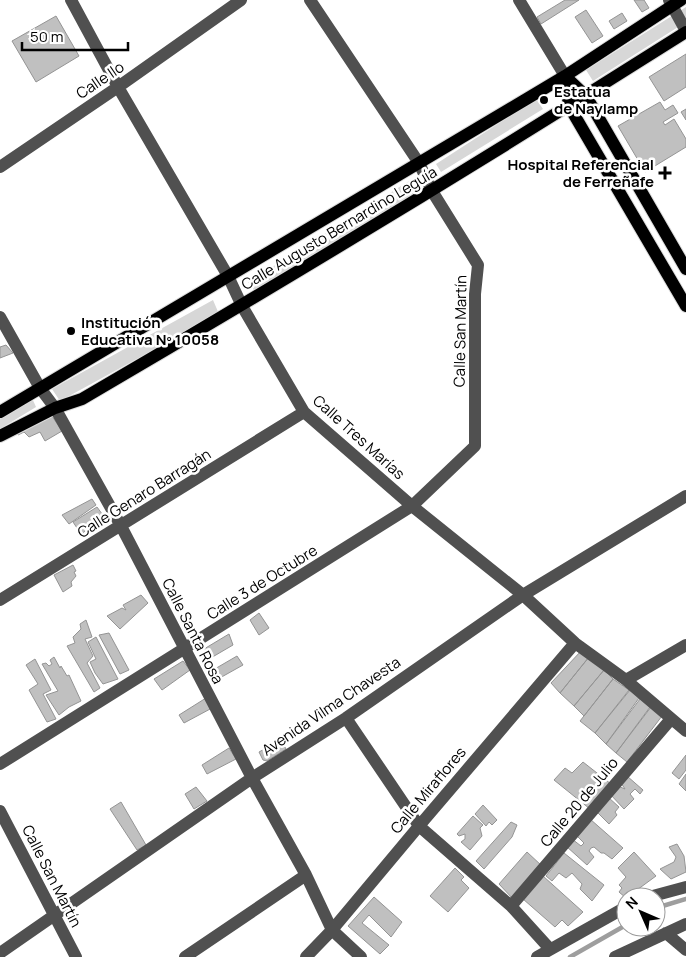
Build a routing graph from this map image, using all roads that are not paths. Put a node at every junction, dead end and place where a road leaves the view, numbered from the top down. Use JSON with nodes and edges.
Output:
{"nodes":[{"id":1,"x":71,"y":0,"type":"edge"},
{"id":2,"x":241,"y":0,"type":"edge"},
{"id":3,"x":310,"y":0,"type":"edge"},
{"id":4,"x":519,"y":0,"type":"edge"},
{"id":5,"x":674,"y":2,"type":"edge"},
{"id":6,"x":686,"y":31,"type":"edge"},
{"id":7,"x":565,"y":76,"type":"junction"},
{"id":8,"x":118,"y":87,"type":"junction"},
{"id":9,"x":586,"y":96,"type":"junction"},
{"id":10,"x":569,"y":106,"type":"junction"},
{"id":11,"x":419,"y":164,"type":"junction"},
{"id":12,"x":0,"y":167,"type":"edge"},
{"id":13,"x":432,"y":191,"type":"junction"},
{"id":14,"x":686,"y":269,"type":"edge"},
{"id":15,"x":228,"y":276,"type":"junction"},
{"id":16,"x":242,"y":306,"type":"junction"},
{"id":17,"x":686,"y":306,"type":"edge"},
{"id":18,"x":0,"y":316,"type":"edge"},
{"id":19,"x":40,"y":388,"type":"junction"},
{"id":20,"x":55,"y":408,"type":"junction"},
{"id":21,"x":0,"y":412,"type":"edge"},
{"id":22,"x":304,"y":412,"type":"junction"},
{"id":23,"x":0,"y":436,"type":"edge"},
{"id":24,"x":686,"y":496,"type":"edge"},
{"id":25,"x":412,"y":506,"type":"junction"},
{"id":26,"x":121,"y":526,"type":"junction"},
{"id":27,"x":523,"y":595,"type":"junction"},
{"id":28,"x":0,"y":600,"type":"edge"},
{"id":29,"x":575,"y":643,"type":"junction"},
{"id":30,"x":686,"y":644,"type":"edge"},
{"id":31,"x":184,"y":650,"type":"junction"},
{"id":32,"x":626,"y":680,"type":"junction"},
{"id":33,"x":346,"y":718,"type":"junction"},
{"id":34,"x":671,"y":719,"type":"junction"},
{"id":35,"x":686,"y":732,"type":"edge"},
{"id":36,"x":0,"y":764,"type":"edge"},
{"id":37,"x":252,"y":778,"type":"junction"},
{"id":38,"x":0,"y":811,"type":"edge"},
{"id":39,"x":419,"y":826,"type":"junction"},
{"id":40,"x":306,"y":875,"type":"junction"},
{"id":41,"x":686,"y":887,"type":"edge"},
{"id":42,"x":666,"y":893,"type":"edge"},
{"id":43,"x":511,"y":906,"type":"junction"},
{"id":44,"x":616,"y":913,"type":"edge"},
{"id":45,"x":54,"y":915,"type":"junction"},
{"id":46,"x":686,"y":924,"type":"edge"},
{"id":47,"x":332,"y":930,"type":"junction"},
{"id":48,"x":666,"y":933,"type":"joint"},
{"id":49,"x":658,"y":937,"type":"edge"},
{"id":50,"x":550,"y":949,"type":"junction"},
{"id":51,"x":686,"y":950,"type":"edge"},
{"id":52,"x":0,"y":953,"type":"edge"},
{"id":53,"x":76,"y":957,"type":"edge"},
{"id":54,"x":185,"y":957,"type":"edge"},
{"id":55,"x":306,"y":957,"type":"edge"},
{"id":56,"x":361,"y":957,"type":"edge"},
{"id":57,"x":537,"y":957,"type":"edge"},
{"id":58,"x":615,"y":957,"type":"edge"}],
"edges":[{"from":1,"to":8,"type":"street","name":"Calle Tres Marías"},
{"from":2,"to":8,"type":"street","name":"Calle Ilo"},
{"from":3,"to":11,"type":"street","name":"Calle San Martín"},
{"from":4,"to":7,"type":"street"},
{"from":5,"to":6,"type":"street"},
{"from":5,"to":7,"type":"main road","name":"Calle Augusto Bernardino Leguía"},
{"from":6,"to":9,"type":"main road","name":"Calle Augusto Bernardino Leguía"},
{"from":7,"to":9,"type":"main road"},
{"from":7,"to":10,"type":"main road"},
{"from":7,"to":11,"type":"main road","name":"Calle Augusto Bernardino Leguía"},
{"from":8,"to":12,"type":"street","name":"Calle Ilo"},
{"from":8,"to":15,"type":"street","name":"Calle Tres Marías"},
{"from":9,"to":10,"type":"main road","name":"Calle Augusto Bernardino Leguía"},
{"from":9,"to":14,"type":"main road"},
{"from":10,"to":13,"type":"main road","name":"Calle Augusto Bernardino Leguía"},
{"from":10,"to":17,"type":"main road"},
{"from":11,"to":13,"type":"street","name":"Calle San Martín"},
{"from":11,"to":15,"type":"main road","name":"Calle Augusto Bernardino Leguía"},
{"from":13,"to":16,"type":"main road","name":"Calle Augusto Bernardino Leguía"},
{"from":13,"to":25,"type":"street","name":"Calle San Martín"},
{"from":15,"to":16,"type":"street","name":"Calle Tres Marías"},
{"from":15,"to":19,"type":"main road","name":"Calle Augusto Bernardino Leguía"},
{"from":16,"to":20,"type":"main road","name":"Calle Augusto Bernardino Leguía"},
{"from":16,"to":22,"type":"street","name":"Calle Tres Marías"},
{"from":18,"to":19,"type":"street","name":"Calle Santa Rosa"},
{"from":19,"to":20,"type":"street","name":"Calle Santa Rosa"},
{"from":19,"to":21,"type":"main road","name":"Calle Augusto Bernardino Leguía"},
{"from":20,"to":23,"type":"main road","name":"Calle Augusto Bernardino Leguía"},
{"from":20,"to":26,"type":"street","name":"Calle Santa Rosa"},
{"from":22,"to":25,"type":"street","name":"Calle Tres Marías"},
{"from":22,"to":26,"type":"street","name":"Calle Genaro Barragán"},
{"from":24,"to":27,"type":"street","name":"Avenida Vilma Chavesta"},
{"from":25,"to":27,"type":"street","name":"Calle Tres Marías"},
{"from":25,"to":31,"type":"street","name":"Calle 3 de Octubre"},
{"from":26,"to":28,"type":"street","name":"Calle Genaro Barragán"},
{"from":26,"to":31,"type":"street","name":"Calle Santa Rosa"},
{"from":27,"to":29,"type":"street","name":"Calle Tres Marías"},
{"from":27,"to":33,"type":"street","name":"Avenida Vilma Chavesta"},
{"from":29,"to":32,"type":"street","name":"Calle Tres Marías"},
{"from":29,"to":39,"type":"street","name":"Calle Miraflores"},
{"from":30,"to":32,"type":"street"},
{"from":31,"to":36,"type":"street","name":"Calle 3 de Octubre"},
{"from":31,"to":37,"type":"street","name":"Calle Santa Rosa"},
{"from":32,"to":34,"type":"street","name":"Calle Tres Marías"},
{"from":33,"to":37,"type":"street","name":"Avenida Vilma Chavesta"},
{"from":33,"to":39,"type":"street"},
{"from":34,"to":35,"type":"street","name":"Calle Tres Marías"},
{"from":34,"to":43,"type":"street","name":"Calle 20 de Julio"},
{"from":37,"to":40,"type":"street","name":"Calle Santa Rosa"},
{"from":37,"to":45,"type":"street","name":"Avenida Vilma Chavesta"},
{"from":38,"to":45,"type":"street","name":"Calle San Martín"},
{"from":39,"to":43,"type":"street"},
{"from":39,"to":47,"type":"street","name":"Calle Miraflores"},
{"from":40,"to":47,"type":"street","name":"Calle Santa Rosa"},
{"from":40,"to":54,"type":"street"},
{"from":41,"to":42,"type":"street"},
{"from":43,"to":50,"type":"street"},
{"from":44,"to":50,"type":"street"},
{"from":45,"to":52,"type":"street","name":"Avenida Vilma Chavesta"},
{"from":45,"to":53,"type":"street","name":"Calle San Martín"},
{"from":46,"to":48,"type":"street"},
{"from":47,"to":55,"type":"street","name":"Calle Miraflores"},
{"from":47,"to":56,"type":"street","name":"Calle Santa Rosa"},
{"from":48,"to":51,"type":"street"},
{"from":49,"to":58,"type":"street"},
{"from":50,"to":57,"type":"street"}]}
